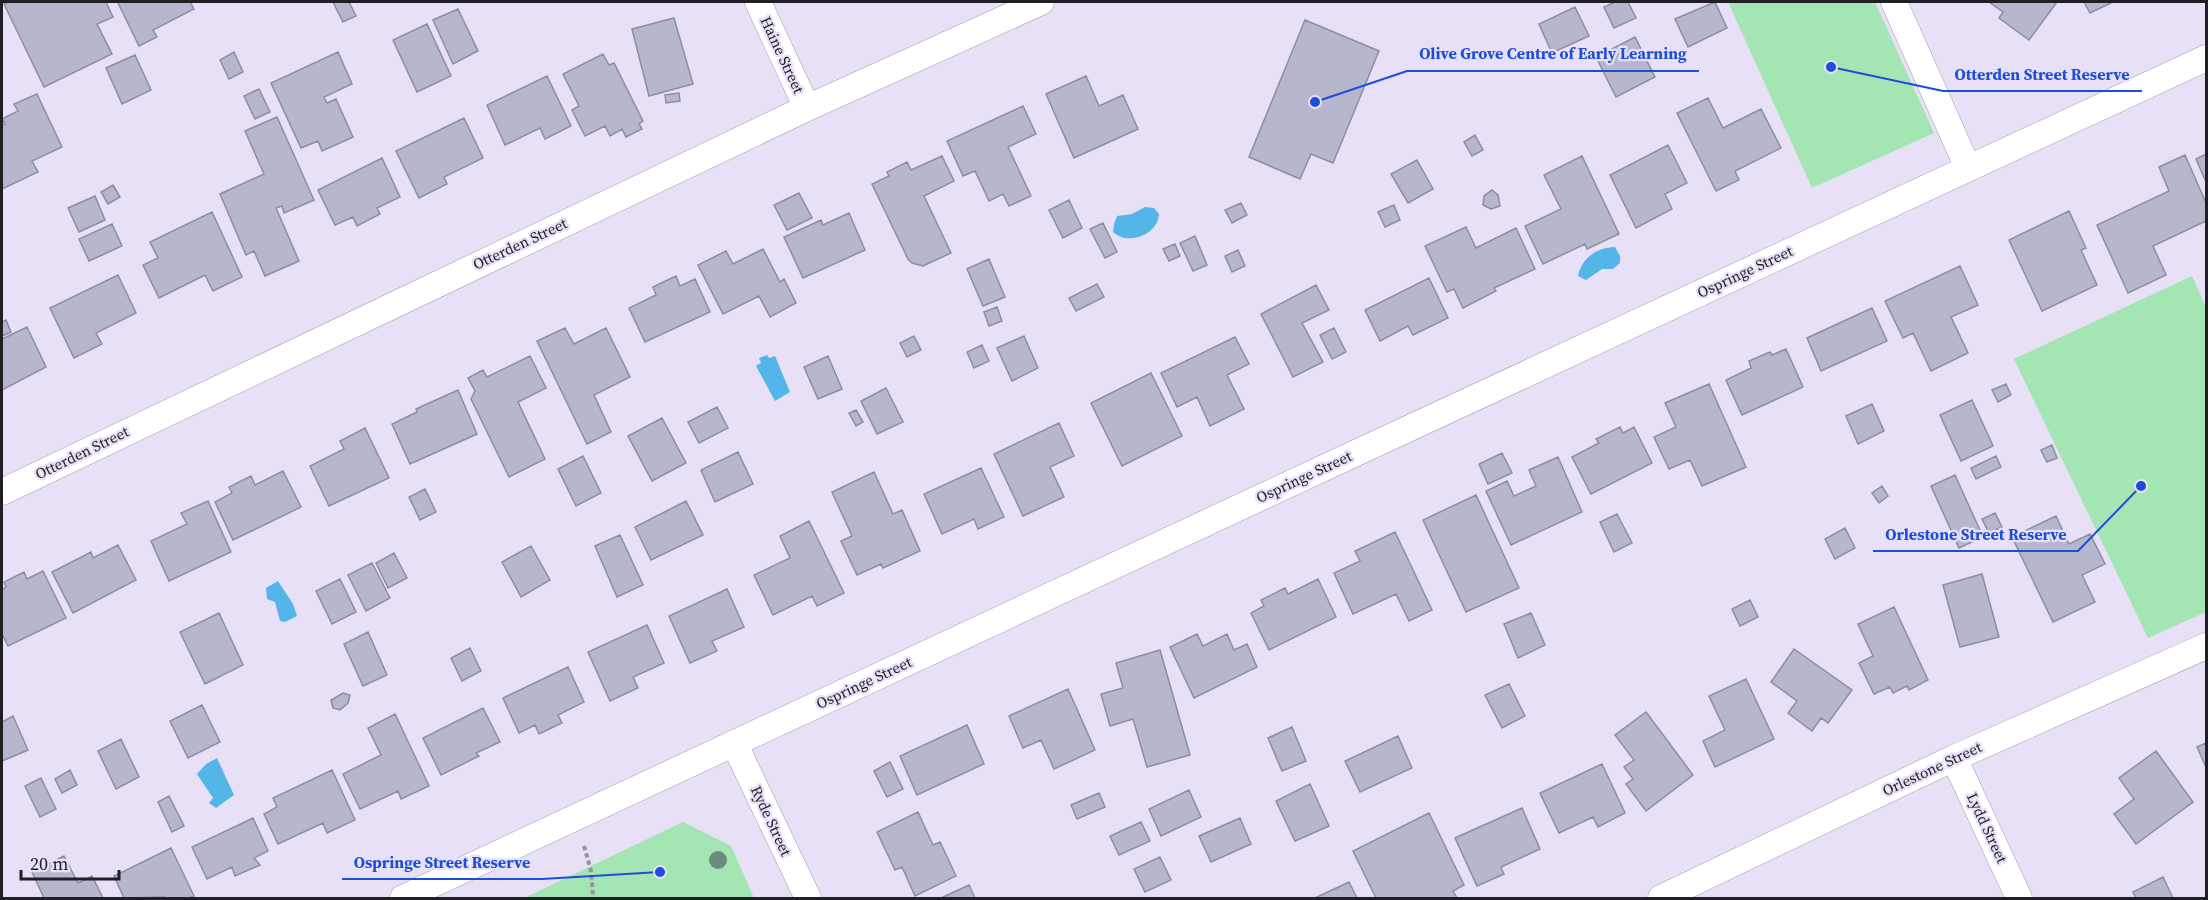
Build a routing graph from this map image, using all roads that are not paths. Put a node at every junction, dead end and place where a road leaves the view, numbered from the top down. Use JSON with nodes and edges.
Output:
{"nodes":[{"id":1,"x":758,"y":2,"type":"edge"},
{"id":2,"x":1041,"y":2,"type":"edge"},
{"id":3,"x":1894,"y":2,"type":"edge"},
{"id":4,"x":2206,"y":58,"type":"edge"},
{"id":5,"x":807,"y":108,"type":"junction"},
{"id":6,"x":1968,"y":168,"type":"junction"},
{"id":7,"x":2,"y":492,"type":"edge"},
{"id":8,"x":2206,"y":646,"type":"edge"},
{"id":9,"x":734,"y":743,"type":"junction"},
{"id":10,"x":1954,"y":758,"type":"junction"},
{"id":11,"x":403,"y":898,"type":"edge"},
{"id":12,"x":808,"y":898,"type":"edge"},
{"id":13,"x":1661,"y":898,"type":"edge"},
{"id":14,"x":2019,"y":898,"type":"edge"}],
"edges":[{"from":1,"to":5,"type":"street","name":"Haine Street"},
{"from":2,"to":5,"type":"street","name":"Otterden Street"},
{"from":3,"to":6,"type":"street"},
{"from":4,"to":6,"type":"street","name":"Ospringe Street"},
{"from":5,"to":7,"type":"street","name":"Otterden Street"},
{"from":6,"to":9,"type":"street","name":"Ospringe Street"},
{"from":8,"to":10,"type":"street","name":"Orlestone Street"},
{"from":9,"to":11,"type":"street","name":"Ospringe Street"},
{"from":9,"to":12,"type":"street","name":"Ryde Street"},
{"from":10,"to":13,"type":"street","name":"Orlestone Street"},
{"from":10,"to":14,"type":"street","name":"Lydd Street"}]}
